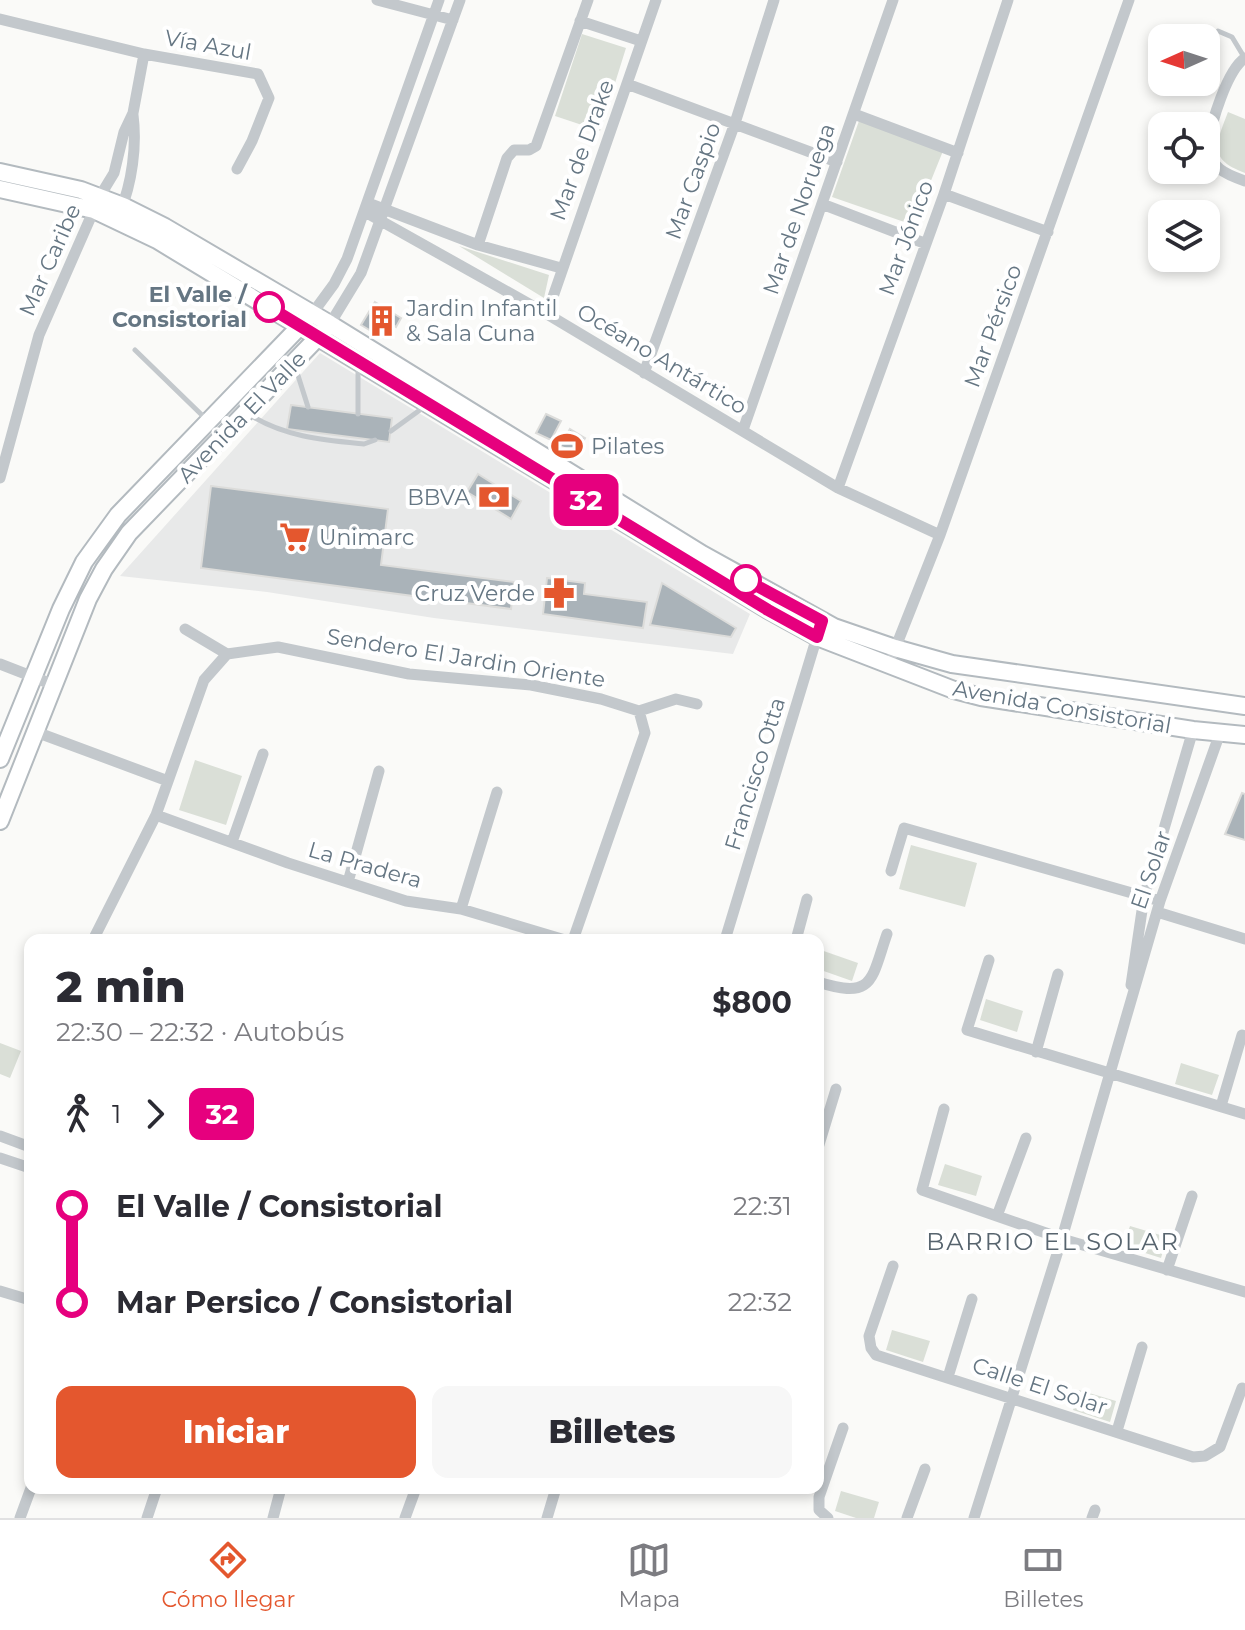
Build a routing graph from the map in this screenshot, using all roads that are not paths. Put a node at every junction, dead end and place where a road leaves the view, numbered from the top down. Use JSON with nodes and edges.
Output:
{"nodes":[{"id":1,"x":377,"y":0,"type":"edge"},
{"id":2,"x":439,"y":0,"type":"edge"},
{"id":3,"x":460,"y":0,"type":"edge"},
{"id":4,"x":588,"y":0,"type":"edge"},
{"id":5,"x":656,"y":0,"type":"edge"},
{"id":6,"x":774,"y":0,"type":"edge"},
{"id":7,"x":893,"y":0,"type":"edge"},
{"id":8,"x":1008,"y":0,"type":"edge"},
{"id":9,"x":1129,"y":0,"type":"edge"},
{"id":10,"x":433,"y":14,"type":"junction"},
{"id":11,"x":0,"y":19,"type":"edge"},
{"id":12,"x":453,"y":20,"type":"junction"},
{"id":13,"x":580,"y":21,"type":"junction"},
{"id":14,"x":1220,"y":32,"type":"edge"},
{"id":15,"x":641,"y":41,"type":"junction"},
{"id":16,"x":144,"y":54,"type":"junction"},
{"id":17,"x":1245,"y":58,"type":"edge"},
{"id":18,"x":627,"y":84,"type":"junction"},
{"id":19,"x":1218,"y":112,"type":"edge"},
{"id":20,"x":133,"y":113,"type":"junction"},
{"id":21,"x":854,"y":114,"type":"junction"},
{"id":22,"x":735,"y":123,"type":"junction"},
{"id":23,"x":958,"y":153,"type":"junction"},
{"id":24,"x":837,"y":162,"type":"junction"},
{"id":25,"x":237,"y":169,"type":"dead end"},
{"id":26,"x":1220,"y":171,"type":"edge"},
{"id":27,"x":0,"y":172,"type":"edge"},
{"id":28,"x":1245,"y":181,"type":"edge"},
{"id":29,"x":0,"y":189,"type":"edge"},
{"id":30,"x":944,"y":194,"type":"junction"},
{"id":31,"x":97,"y":203,"type":"junction"},
{"id":32,"x":822,"y":204,"type":"junction"},
{"id":33,"x":367,"y":207,"type":"junction"},
{"id":34,"x":120,"y":213,"type":"junction"},
{"id":35,"x":384,"y":215,"type":"junction"},
{"id":36,"x":1048,"y":232,"type":"junction"},
{"id":37,"x":924,"y":243,"type":"junction"},
{"id":38,"x":478,"y":245,"type":"junction"},
{"id":39,"x":561,"y":268,"type":"junction"},
{"id":40,"x":547,"y":314,"type":"junction"},
{"id":41,"x":306,"y":320,"type":"junction"},
{"id":42,"x":324,"y":331,"type":"junction"},
{"id":43,"x":135,"y":350,"type":"dead end"},
{"id":44,"x":294,"y":363,"type":"junction"},
{"id":45,"x":358,"y":363,"type":"junction"},
{"id":46,"x":644,"y":373,"type":"junction"},
{"id":47,"x":428,"y":405,"type":"junction"},
{"id":48,"x":308,"y":407,"type":"dead end"},
{"id":49,"x":247,"y":414,"type":"junction"},
{"id":50,"x":358,"y":414,"type":"dead end"},
{"id":51,"x":208,"y":421,"type":"junction"},
{"id":52,"x":743,"y":430,"type":"junction"},
{"id":53,"x":391,"y":431,"type":"dead end"},
{"id":54,"x":375,"y":440,"type":"dead end"},
{"id":55,"x":0,"y":478,"type":"edge"},
{"id":56,"x":838,"y":488,"type":"junction"},
{"id":57,"x":940,"y":535,"type":"junction"},
{"id":58,"x":70,"y":591,"type":"junction"},
{"id":59,"x":88,"y":599,"type":"junction"},
{"id":60,"x":185,"y":629,"type":"dead end"},
{"id":61,"x":820,"y":629,"type":"junction"},
{"id":62,"x":227,"y":654,"type":"junction"},
{"id":63,"x":892,"y":656,"type":"junction"},
{"id":64,"x":0,"y":664,"type":"edge"},
{"id":65,"x":34,"y":676,"type":"junction"},
{"id":66,"x":54,"y":685,"type":"junction"},
{"id":67,"x":1152,"y":693,"type":"junction"},
{"id":68,"x":697,"y":704,"type":"dead end"},
{"id":69,"x":1245,"y":706,"type":"edge"},
{"id":70,"x":639,"y":711,"type":"junction"},
{"id":71,"x":1141,"y":722,"type":"junction"},
{"id":72,"x":1193,"y":730,"type":"junction"},
{"id":73,"x":36,"y":732,"type":"junction"},
{"id":74,"x":1220,"y":733,"type":"junction"},
{"id":75,"x":1245,"y":735,"type":"edge"},
{"id":76,"x":263,"y":754,"type":"dead end"},
{"id":77,"x":0,"y":759,"type":"edge"},
{"id":78,"x":379,"y":771,"type":"dead end"},
{"id":79,"x":168,"y":781,"type":"junction"},
{"id":80,"x":497,"y":792,"type":"dead end"},
{"id":81,"x":156,"y":815,"type":"junction"},
{"id":82,"x":0,"y":821,"type":"edge"},
{"id":83,"x":232,"y":842,"type":"junction"},
{"id":84,"x":891,"y":871,"type":"dead end"},
{"id":85,"x":348,"y":882,"type":"junction"},
{"id":86,"x":1144,"y":897,"type":"junction"},
{"id":87,"x":807,"y":899,"type":"dead end"},
{"id":88,"x":1158,"y":907,"type":"junction"},
{"id":89,"x":461,"y":909,"type":"junction"},
{"id":90,"x":96,"y":934,"type":"edge"},
{"id":91,"x":545,"y":934,"type":"edge"},
{"id":92,"x":575,"y":934,"type":"edge"},
{"id":93,"x":727,"y":934,"type":"edge"},
{"id":94,"x":798,"y":934,"type":"edge"},
{"id":95,"x":887,"y":934,"type":"dead end"},
{"id":96,"x":1245,"y":939,"type":"edge"},
{"id":97,"x":989,"y":960,"type":"dead end"},
{"id":98,"x":1058,"y":974,"type":"dead end"},
{"id":99,"x":824,"y":984,"type":"edge"},
{"id":100,"x":1126,"y":1021,"type":"junction"},
{"id":101,"x":1242,"y":1035,"type":"dead end"},
{"id":102,"x":1036,"y":1052,"type":"junction"},
{"id":103,"x":1111,"y":1073,"type":"junction"},
{"id":104,"x":836,"y":1089,"type":"dead end"},
{"id":105,"x":1221,"y":1106,"type":"junction"},
{"id":106,"x":944,"y":1109,"type":"dead end"},
{"id":107,"x":1245,"y":1114,"type":"edge"},
{"id":108,"x":824,"y":1128,"type":"edge"},
{"id":109,"x":0,"y":1136,"type":"edge"},
{"id":110,"x":1026,"y":1138,"type":"dead end"},
{"id":111,"x":24,"y":1145,"type":"edge"},
{"id":112,"x":0,"y":1158,"type":"edge"},
{"id":113,"x":24,"y":1166,"type":"edge"},
{"id":114,"x":1192,"y":1196,"type":"dead end"},
{"id":115,"x":997,"y":1216,"type":"junction"},
{"id":116,"x":1062,"y":1238,"type":"junction"},
{"id":117,"x":893,"y":1266,"type":"dead end"},
{"id":118,"x":1167,"y":1270,"type":"junction"},
{"id":119,"x":0,"y":1291,"type":"edge"},
{"id":120,"x":1245,"y":1292,"type":"edge"},
{"id":121,"x":24,"y":1298,"type":"edge"},
{"id":122,"x":972,"y":1299,"type":"dead end"},
{"id":123,"x":1142,"y":1347,"type":"dead end"},
{"id":124,"x":948,"y":1377,"type":"junction"},
{"id":125,"x":1242,"y":1388,"type":"dead end"},
{"id":126,"x":1011,"y":1398,"type":"junction"},
{"id":127,"x":843,"y":1428,"type":"dead end"},
{"id":128,"x":1117,"y":1431,"type":"junction"},
{"id":129,"x":925,"y":1469,"type":"dead end"},
{"id":130,"x":824,"y":1483,"type":"edge"},
{"id":131,"x":29,"y":1494,"type":"edge"},
{"id":132,"x":155,"y":1494,"type":"edge"},
{"id":133,"x":279,"y":1494,"type":"edge"},
{"id":134,"x":414,"y":1494,"type":"edge"},
{"id":135,"x":554,"y":1494,"type":"edge"},
{"id":136,"x":820,"y":1494,"type":"edge"},
{"id":137,"x":20,"y":1518,"type":"edge"},
{"id":138,"x":147,"y":1518,"type":"edge"},
{"id":139,"x":273,"y":1518,"type":"edge"},
{"id":140,"x":405,"y":1518,"type":"edge"},
{"id":141,"x":547,"y":1518,"type":"edge"},
{"id":142,"x":828,"y":1518,"type":"edge"},
{"id":143,"x":907,"y":1518,"type":"edge"},
{"id":144,"x":974,"y":1518,"type":"edge"}],
"edges":[{"from":1,"to":10,"type":"street"},
{"from":2,"to":10,"type":"street","name":"Avenida El Valle"},
{"from":3,"to":12,"type":"street","name":"Avenida El Valle"},
{"from":4,"to":13,"type":"street"},
{"from":5,"to":15,"type":"street","name":"Mar de Drake"},
{"from":6,"to":22,"type":"street","name":"Mar Caspio"},
{"from":7,"to":21,"type":"street","name":"Mar de Noruega"},
{"from":8,"to":23,"type":"street","name":"Mar Jónico"},
{"from":9,"to":36,"type":"street","name":"Mar Pérsico"},
{"from":10,"to":12,"type":"street"},
{"from":10,"to":33,"type":"street","name":"Avenida El Valle"},
{"from":11,"to":16,"type":"street","name":"Vía Azul"},
{"from":12,"to":35,"type":"street","name":"Avenida El Valle"},
{"from":13,"to":15,"type":"street"},
{"from":13,"to":38,"type":"street"},
{"from":14,"to":17,"type":"lane"},
{"from":15,"to":18,"type":"street","name":"Mar de Drake"},
{"from":16,"to":20,"type":"street","name":"Vía Azul"},
{"from":16,"to":25,"type":"street","name":"Vía Azul"},
{"from":17,"to":19,"type":"street"},
{"from":18,"to":22,"type":"street"},
{"from":18,"to":39,"type":"street","name":"Mar de Drake"},
{"from":20,"to":31,"type":"street","name":"Vía Azul"},
{"from":20,"to":34,"type":"street","name":"Vía Azul"},
{"from":21,"to":23,"type":"street"},
{"from":21,"to":24,"type":"street","name":"Mar de Noruega"},
{"from":22,"to":24,"type":"street"},
{"from":22,"to":46,"type":"street","name":"Mar Caspio"},
{"from":23,"to":30,"type":"street","name":"Mar Jónico"},
{"from":24,"to":32,"type":"street","name":"Mar de Noruega"},
{"from":26,"to":28,"type":"street"},
{"from":27,"to":31,"type":"main road","name":"Avenida Consistorial"},
{"from":29,"to":31,"type":"main road","name":"Avenida Consistorial"},
{"from":30,"to":36,"type":"street"},
{"from":30,"to":37,"type":"street","name":"Mar Jónico"},
{"from":31,"to":34,"type":"main road","name":"Avenida Consistorial"},
{"from":31,"to":55,"type":"street","name":"Mar Caribe"},
{"from":32,"to":37,"type":"street"},
{"from":32,"to":52,"type":"street","name":"Mar de Noruega"},
{"from":33,"to":35,"type":"street","name":"Océano Antártico"},
{"from":33,"to":41,"type":"street","name":"Avenida El Valle"},
{"from":34,"to":41,"type":"main road","name":"Avenida Consistorial"},
{"from":35,"to":38,"type":"street","name":"Océano Antártico"},
{"from":35,"to":40,"type":"street","name":"Océano Antártico"},
{"from":35,"to":42,"type":"street","name":"Avenida El Valle"},
{"from":36,"to":57,"type":"street","name":"Mar Pérsico"},
{"from":37,"to":56,"type":"street","name":"Mar Jónico"},
{"from":38,"to":39,"type":"street","name":"Océano Antártico"},
{"from":39,"to":40,"type":"street","name":"Mar de Drake"},
{"from":40,"to":46,"type":"street","name":"Océano Antártico"},
{"from":41,"to":42,"type":"main road","name":"Avenida Consistorial"},
{"from":41,"to":51,"type":"main road","name":"Avenida El Valle"},
{"from":42,"to":44,"type":"main road","name":"Avenida El Valle"},
{"from":42,"to":45,"type":"main road","name":"Avenida Consistorial"},
{"from":42,"to":61,"type":"main road","name":"Avenida Consistorial"},
{"from":43,"to":51,"type":"lane"},
{"from":44,"to":48,"type":"lane"},
{"from":44,"to":49,"type":"main road","name":"Avenida El Valle"},
{"from":45,"to":47,"type":"main road","name":"Avenida Consistorial"},
{"from":45,"to":50,"type":"lane"},
{"from":46,"to":52,"type":"street","name":"Océano Antártico"},
{"from":47,"to":53,"type":"lane"},
{"from":47,"to":61,"type":"main road","name":"Avenida Consistorial"},
{"from":49,"to":54,"type":"lane"},
{"from":49,"to":59,"type":"main road","name":"Avenida El Valle"},
{"from":51,"to":58,"type":"main road","name":"Avenida El Valle"},
{"from":52,"to":56,"type":"street","name":"Océano Antártico"},
{"from":56,"to":57,"type":"street","name":"Océano Antártico"},
{"from":57,"to":63,"type":"street","name":"Mar Pérsico"},
{"from":58,"to":59,"type":"main road"},
{"from":58,"to":65,"type":"main road","name":"Avenida El Valle"},
{"from":59,"to":66,"type":"main road","name":"Avenida El Valle"},
{"from":60,"to":62,"type":"street"},
{"from":61,"to":63,"type":"main road","name":"Avenida Consistorial"},
{"from":61,"to":93,"type":"street","name":"Francisco Otta"},
{"from":62,"to":70,"type":"street","name":"Sendero El Jardin Oriente"},
{"from":62,"to":79,"type":"street"},
{"from":63,"to":67,"type":"main road","name":"Avenida Consistorial"},
{"from":63,"to":71,"type":"main road","name":"Avenida Consistorial"},
{"from":64,"to":65,"type":"street"},
{"from":65,"to":66,"type":"street"},
{"from":65,"to":77,"type":"main road","name":"Avenida El Valle"},
{"from":66,"to":73,"type":"main road","name":"Avenida El Valle"},
{"from":67,"to":69,"type":"main road","name":"Avenida Consistorial"},
{"from":67,"to":71,"type":"main road"},
{"from":68,"to":70,"type":"street"},
{"from":70,"to":92,"type":"street"},
{"from":71,"to":72,"type":"main road","name":"Avenida Consistorial"},
{"from":72,"to":74,"type":"main road","name":"Avenida Consistorial"},
{"from":72,"to":86,"type":"street","name":"El Solar"},
{"from":73,"to":79,"type":"street"},
{"from":73,"to":82,"type":"main road","name":"Avenida El Valle"},
{"from":74,"to":75,"type":"main road","name":"Avenida Consistorial"},
{"from":74,"to":88,"type":"street","name":"El Solar"},
{"from":76,"to":83,"type":"street"},
{"from":78,"to":85,"type":"street"},
{"from":79,"to":81,"type":"street"},
{"from":80,"to":89,"type":"street"},
{"from":81,"to":83,"type":"street","name":"La Pradera"},
{"from":81,"to":90,"type":"street"},
{"from":83,"to":85,"type":"street","name":"La Pradera"},
{"from":84,"to":86,"type":"street"},
{"from":85,"to":89,"type":"street","name":"La Pradera"},
{"from":86,"to":88,"type":"street"},
{"from":86,"to":100,"type":"street","name":"El Solar"},
{"from":87,"to":94,"type":"street"},
{"from":88,"to":96,"type":"street"},
{"from":88,"to":100,"type":"street","name":"El Solar"},
{"from":89,"to":91,"type":"street","name":"La Pradera"},
{"from":95,"to":99,"type":"street"},
{"from":97,"to":102,"type":"street"},
{"from":98,"to":102,"type":"street"},
{"from":100,"to":103,"type":"street","name":"El Solar"},
{"from":101,"to":105,"type":"street"},
{"from":102,"to":103,"type":"street"},
{"from":103,"to":105,"type":"street"},
{"from":103,"to":116,"type":"street","name":"El Solar"},
{"from":104,"to":108,"type":"street"},
{"from":105,"to":107,"type":"street"},
{"from":106,"to":115,"type":"street"},
{"from":109,"to":111,"type":"street"},
{"from":110,"to":115,"type":"street"},
{"from":112,"to":113,"type":"street"},
{"from":114,"to":118,"type":"street"},
{"from":115,"to":116,"type":"street"},
{"from":116,"to":118,"type":"street"},
{"from":116,"to":126,"type":"street","name":"El Solar"},
{"from":117,"to":124,"type":"street","name":"Calle El Solar"},
{"from":118,"to":120,"type":"street"},
{"from":119,"to":121,"type":"street"},
{"from":122,"to":124,"type":"street"},
{"from":123,"to":128,"type":"street"},
{"from":124,"to":126,"type":"street","name":"Calle El Solar"},
{"from":125,"to":128,"type":"street","name":"Calle El Solar"},
{"from":126,"to":128,"type":"street","name":"Calle El Solar"},
{"from":126,"to":144,"type":"street","name":"El Solar"},
{"from":127,"to":130,"type":"street"},
{"from":129,"to":143,"type":"street"},
{"from":131,"to":137,"type":"street"},
{"from":132,"to":138,"type":"street"},
{"from":133,"to":139,"type":"street"},
{"from":134,"to":140,"type":"street"},
{"from":135,"to":141,"type":"street"},
{"from":136,"to":142,"type":"street"}]}
